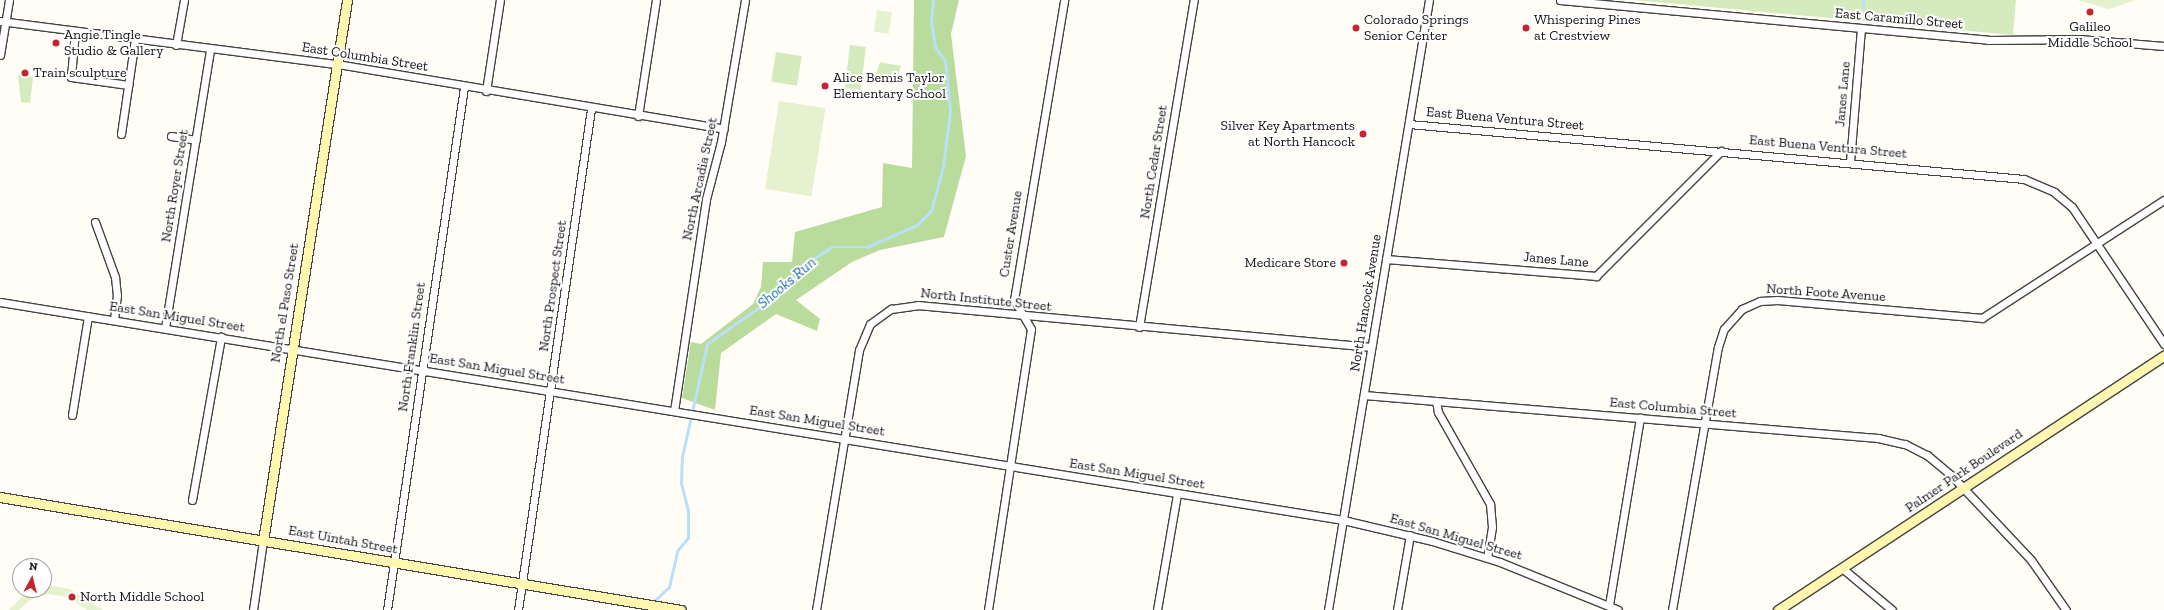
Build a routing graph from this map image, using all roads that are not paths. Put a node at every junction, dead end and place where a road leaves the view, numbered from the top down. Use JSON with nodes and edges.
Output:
{"nodes":[{"id":1,"x":9,"y":0,"type":"edge"},
{"id":2,"x":184,"y":0,"type":"edge"},
{"id":3,"x":347,"y":0,"type":"edge"},
{"id":4,"x":500,"y":0,"type":"edge"},
{"id":5,"x":656,"y":0,"type":"edge"},
{"id":6,"x":745,"y":0,"type":"edge"},
{"id":7,"x":1064,"y":0,"type":"edge"},
{"id":8,"x":1194,"y":0,"type":"edge"},
{"id":9,"x":1429,"y":0,"type":"edge"},
{"id":10,"x":1560,"y":0,"type":"edge"},
{"id":11,"x":3,"y":22,"type":"edge"},
{"id":12,"x":1861,"y":29,"type":"junction"},
{"id":13,"x":76,"y":31,"type":"junction"},
{"id":14,"x":135,"y":39,"type":"junction"},
{"id":15,"x":176,"y":45,"type":"junction"},
{"id":16,"x":2164,"y":46,"type":"edge"},
{"id":17,"x":210,"y":48,"type":"junction"},
{"id":18,"x":0,"y":55,"type":"edge"},
{"id":19,"x":337,"y":64,"type":"junction"},
{"id":20,"x":128,"y":85,"type":"junction"},
{"id":21,"x":464,"y":87,"type":"junction"},
{"id":22,"x":486,"y":91,"type":"junction"},
{"id":23,"x":591,"y":109,"type":"junction"},
{"id":24,"x":638,"y":116,"type":"junction"},
{"id":25,"x":1409,"y":124,"type":"junction"},
{"id":26,"x":724,"y":129,"type":"junction"},
{"id":27,"x":121,"y":134,"type":"dead end"},
{"id":28,"x":171,"y":136,"type":"dead end"},
{"id":29,"x":196,"y":140,"type":"junction"},
{"id":30,"x":1721,"y":151,"type":"junction"},
{"id":31,"x":1850,"y":162,"type":"junction"},
{"id":32,"x":2164,"y":200,"type":"edge"},
{"id":33,"x":95,"y":222,"type":"dead end"},
{"id":34,"x":2098,"y":243,"type":"junction"},
{"id":35,"x":1386,"y":259,"type":"junction"},
{"id":36,"x":0,"y":302,"type":"edge"},
{"id":37,"x":1020,"y":315,"type":"junction"},
{"id":38,"x":88,"y":316,"type":"junction"},
{"id":39,"x":114,"y":320,"type":"junction"},
{"id":40,"x":1139,"y":327,"type":"junction"},
{"id":41,"x":165,"y":328,"type":"junction"},
{"id":42,"x":221,"y":337,"type":"junction"},
{"id":43,"x":2164,"y":344,"type":"edge"},
{"id":44,"x":1371,"y":347,"type":"junction"},
{"id":45,"x":291,"y":348,"type":"junction"},
{"id":46,"x":2164,"y":355,"type":"edge"},
{"id":47,"x":422,"y":370,"type":"junction"},
{"id":48,"x":551,"y":391,"type":"junction"},
{"id":49,"x":1364,"y":395,"type":"junction"},
{"id":50,"x":1436,"y":401,"type":"junction"},
{"id":51,"x":674,"y":411,"type":"junction"},
{"id":52,"x":72,"y":415,"type":"dead end"},
{"id":53,"x":1640,"y":418,"type":"junction"},
{"id":54,"x":1704,"y":424,"type":"junction"},
{"id":55,"x":845,"y":438,"type":"junction"},
{"id":56,"x":1011,"y":466,"type":"junction"},
{"id":57,"x":1963,"y":488,"type":"junction"},
{"id":58,"x":1177,"y":494,"type":"junction"},
{"id":59,"x":0,"y":497,"type":"edge"},
{"id":60,"x":192,"y":500,"type":"dead end"},
{"id":61,"x":1343,"y":520,"type":"junction"},
{"id":62,"x":1410,"y":535,"type":"junction"},
{"id":63,"x":263,"y":541,"type":"junction"},
{"id":64,"x":1487,"y":557,"type":"junction"},
{"id":65,"x":393,"y":563,"type":"junction"},
{"id":66,"x":1842,"y":568,"type":"junction"},
{"id":67,"x":522,"y":585,"type":"junction"},
{"id":68,"x":1609,"y":605,"type":"junction"},
{"id":69,"x":252,"y":610,"type":"edge"},
{"id":70,"x":386,"y":610,"type":"edge"},
{"id":71,"x":518,"y":610,"type":"edge"},
{"id":72,"x":681,"y":610,"type":"edge"},
{"id":73,"x":816,"y":610,"type":"edge"},
{"id":74,"x":988,"y":610,"type":"edge"},
{"id":75,"x":1157,"y":610,"type":"edge"},
{"id":76,"x":1328,"y":610,"type":"edge"},
{"id":77,"x":1397,"y":610,"type":"edge"},
{"id":78,"x":1618,"y":610,"type":"edge"},
{"id":79,"x":1672,"y":610,"type":"edge"},
{"id":80,"x":1778,"y":610,"type":"edge"},
{"id":81,"x":1892,"y":610,"type":"edge"},
{"id":82,"x":2066,"y":610,"type":"edge"}],
"edges":[{"from":1,"to":11,"type":"street"},
{"from":2,"to":15,"type":"street"},
{"from":3,"to":19,"type":"main road","name":"North el Paso Street"},
{"from":4,"to":22,"type":"street"},
{"from":5,"to":24,"type":"street"},
{"from":6,"to":26,"type":"street","name":"North Arcadia Street"},
{"from":7,"to":37,"type":"street","name":"Custer Avenue"},
{"from":8,"to":40,"type":"street","name":"North Cedar Street"},
{"from":9,"to":25,"type":"street","name":"North Hancock Avenue"},
{"from":10,"to":12,"type":"street","name":"East Caramillo Street"},
{"from":11,"to":13,"type":"street","name":"East Columbia Street"},
{"from":11,"to":18,"type":"street"},
{"from":12,"to":16,"type":"street","name":"East Caramillo Street"},
{"from":12,"to":31,"type":"street","name":"Janes Lane"},
{"from":13,"to":14,"type":"street","name":"East Columbia Street"},
{"from":13,"to":20,"type":"street"},
{"from":14,"to":15,"type":"street","name":"East Columbia Street"},
{"from":14,"to":20,"type":"street"},
{"from":15,"to":17,"type":"street","name":"East Columbia Street"},
{"from":17,"to":19,"type":"street","name":"East Columbia Street"},
{"from":17,"to":29,"type":"street","name":"North Royer Street"},
{"from":19,"to":21,"type":"street","name":"East Columbia Street"},
{"from":19,"to":45,"type":"main road","name":"North el Paso Street"},
{"from":20,"to":27,"type":"street"},
{"from":21,"to":22,"type":"street","name":"East Columbia Street"},
{"from":21,"to":47,"type":"street","name":"North Franklin Street"},
{"from":22,"to":23,"type":"street","name":"East Columbia Street"},
{"from":23,"to":24,"type":"street","name":"East Columbia Street"},
{"from":23,"to":48,"type":"street","name":"North Prospect Street"},
{"from":24,"to":26,"type":"street","name":"East Columbia Street"},
{"from":25,"to":30,"type":"street","name":"East Buena Ventura Street"},
{"from":25,"to":35,"type":"street","name":"North Hancock Avenue"},
{"from":26,"to":51,"type":"street","name":"North Arcadia Street"},
{"from":28,"to":29,"type":"street"},
{"from":29,"to":41,"type":"street","name":"North Royer Street"},
{"from":30,"to":31,"type":"street","name":"East Buena Ventura Street"},
{"from":30,"to":35,"type":"street","name":"Janes Lane"},
{"from":31,"to":34,"type":"street","name":"East Buena Ventura Street"},
{"from":32,"to":34,"type":"street","name":"North Foote Avenue"},
{"from":33,"to":39,"type":"street"},
{"from":34,"to":43,"type":"street","name":"East Buena Ventura Street"},
{"from":34,"to":54,"type":"street","name":"North Foote Avenue"},
{"from":35,"to":44,"type":"street","name":"North Hancock Avenue"},
{"from":36,"to":38,"type":"street","name":"East San Miguel Street"},
{"from":37,"to":40,"type":"street","name":"North Institute Street"},
{"from":37,"to":55,"type":"street","name":"North Institute Street"},
{"from":37,"to":56,"type":"street","name":"Custer Avenue"},
{"from":38,"to":39,"type":"street","name":"East San Miguel Street"},
{"from":38,"to":52,"type":"street"},
{"from":39,"to":41,"type":"street","name":"East San Miguel Street"},
{"from":40,"to":44,"type":"street","name":"North Institute Street"},
{"from":41,"to":42,"type":"street","name":"East San Miguel Street"},
{"from":42,"to":45,"type":"street","name":"East San Miguel Street"},
{"from":42,"to":60,"type":"street"},
{"from":44,"to":49,"type":"street","name":"North Hancock Avenue"},
{"from":45,"to":47,"type":"street","name":"East San Miguel Street"},
{"from":45,"to":63,"type":"main road","name":"North el Paso Street"},
{"from":46,"to":57,"type":"main road","name":"Palmer Park Boulevard"},
{"from":47,"to":48,"type":"street","name":"East San Miguel Street"},
{"from":47,"to":65,"type":"street","name":"North Franklin Street"},
{"from":48,"to":51,"type":"street","name":"East San Miguel Street"},
{"from":48,"to":67,"type":"street","name":"North Prospect Street"},
{"from":49,"to":50,"type":"street","name":"East Columbia Street"},
{"from":49,"to":61,"type":"street","name":"North Hancock Avenue"},
{"from":50,"to":53,"type":"street","name":"East Columbia Street"},
{"from":50,"to":64,"type":"street"},
{"from":51,"to":55,"type":"street","name":"East San Miguel Street"},
{"from":53,"to":54,"type":"street","name":"East Columbia Street"},
{"from":53,"to":68,"type":"street"},
{"from":54,"to":57,"type":"street","name":"East Columbia Street"},
{"from":54,"to":79,"type":"street","name":"North Foote Avenue"},
{"from":55,"to":56,"type":"street","name":"East San Miguel Street"},
{"from":55,"to":73,"type":"street","name":"North Institute Street"},
{"from":56,"to":58,"type":"street","name":"East San Miguel Street"},
{"from":56,"to":74,"type":"street","name":"Custer Avenue"},
{"from":57,"to":66,"type":"main road","name":"Palmer Park Boulevard"},
{"from":57,"to":82,"type":"street","name":"East Columbia Street"},
{"from":58,"to":61,"type":"street","name":"East San Miguel Street"},
{"from":58,"to":75,"type":"street"},
{"from":59,"to":63,"type":"main road","name":"East Uintah Street"},
{"from":61,"to":62,"type":"street","name":"East San Miguel Street"},
{"from":61,"to":76,"type":"street","name":"North Hancock Avenue"},
{"from":62,"to":64,"type":"street","name":"East San Miguel Street"},
{"from":62,"to":77,"type":"street"},
{"from":63,"to":65,"type":"main road","name":"East Uintah Street"},
{"from":63,"to":69,"type":"street","name":"North el Paso Street"},
{"from":64,"to":68,"type":"street","name":"East San Miguel Street"},
{"from":65,"to":67,"type":"main road","name":"East Uintah Street"},
{"from":65,"to":70,"type":"street","name":"North Franklin Street"},
{"from":66,"to":80,"type":"main road","name":"Palmer Park Boulevard"},
{"from":66,"to":81,"type":"street"},
{"from":67,"to":71,"type":"street","name":"North Prospect Street"},
{"from":67,"to":72,"type":"main road","name":"East Uintah Street"},
{"from":68,"to":78,"type":"street","name":"East San Miguel Street"}]}
